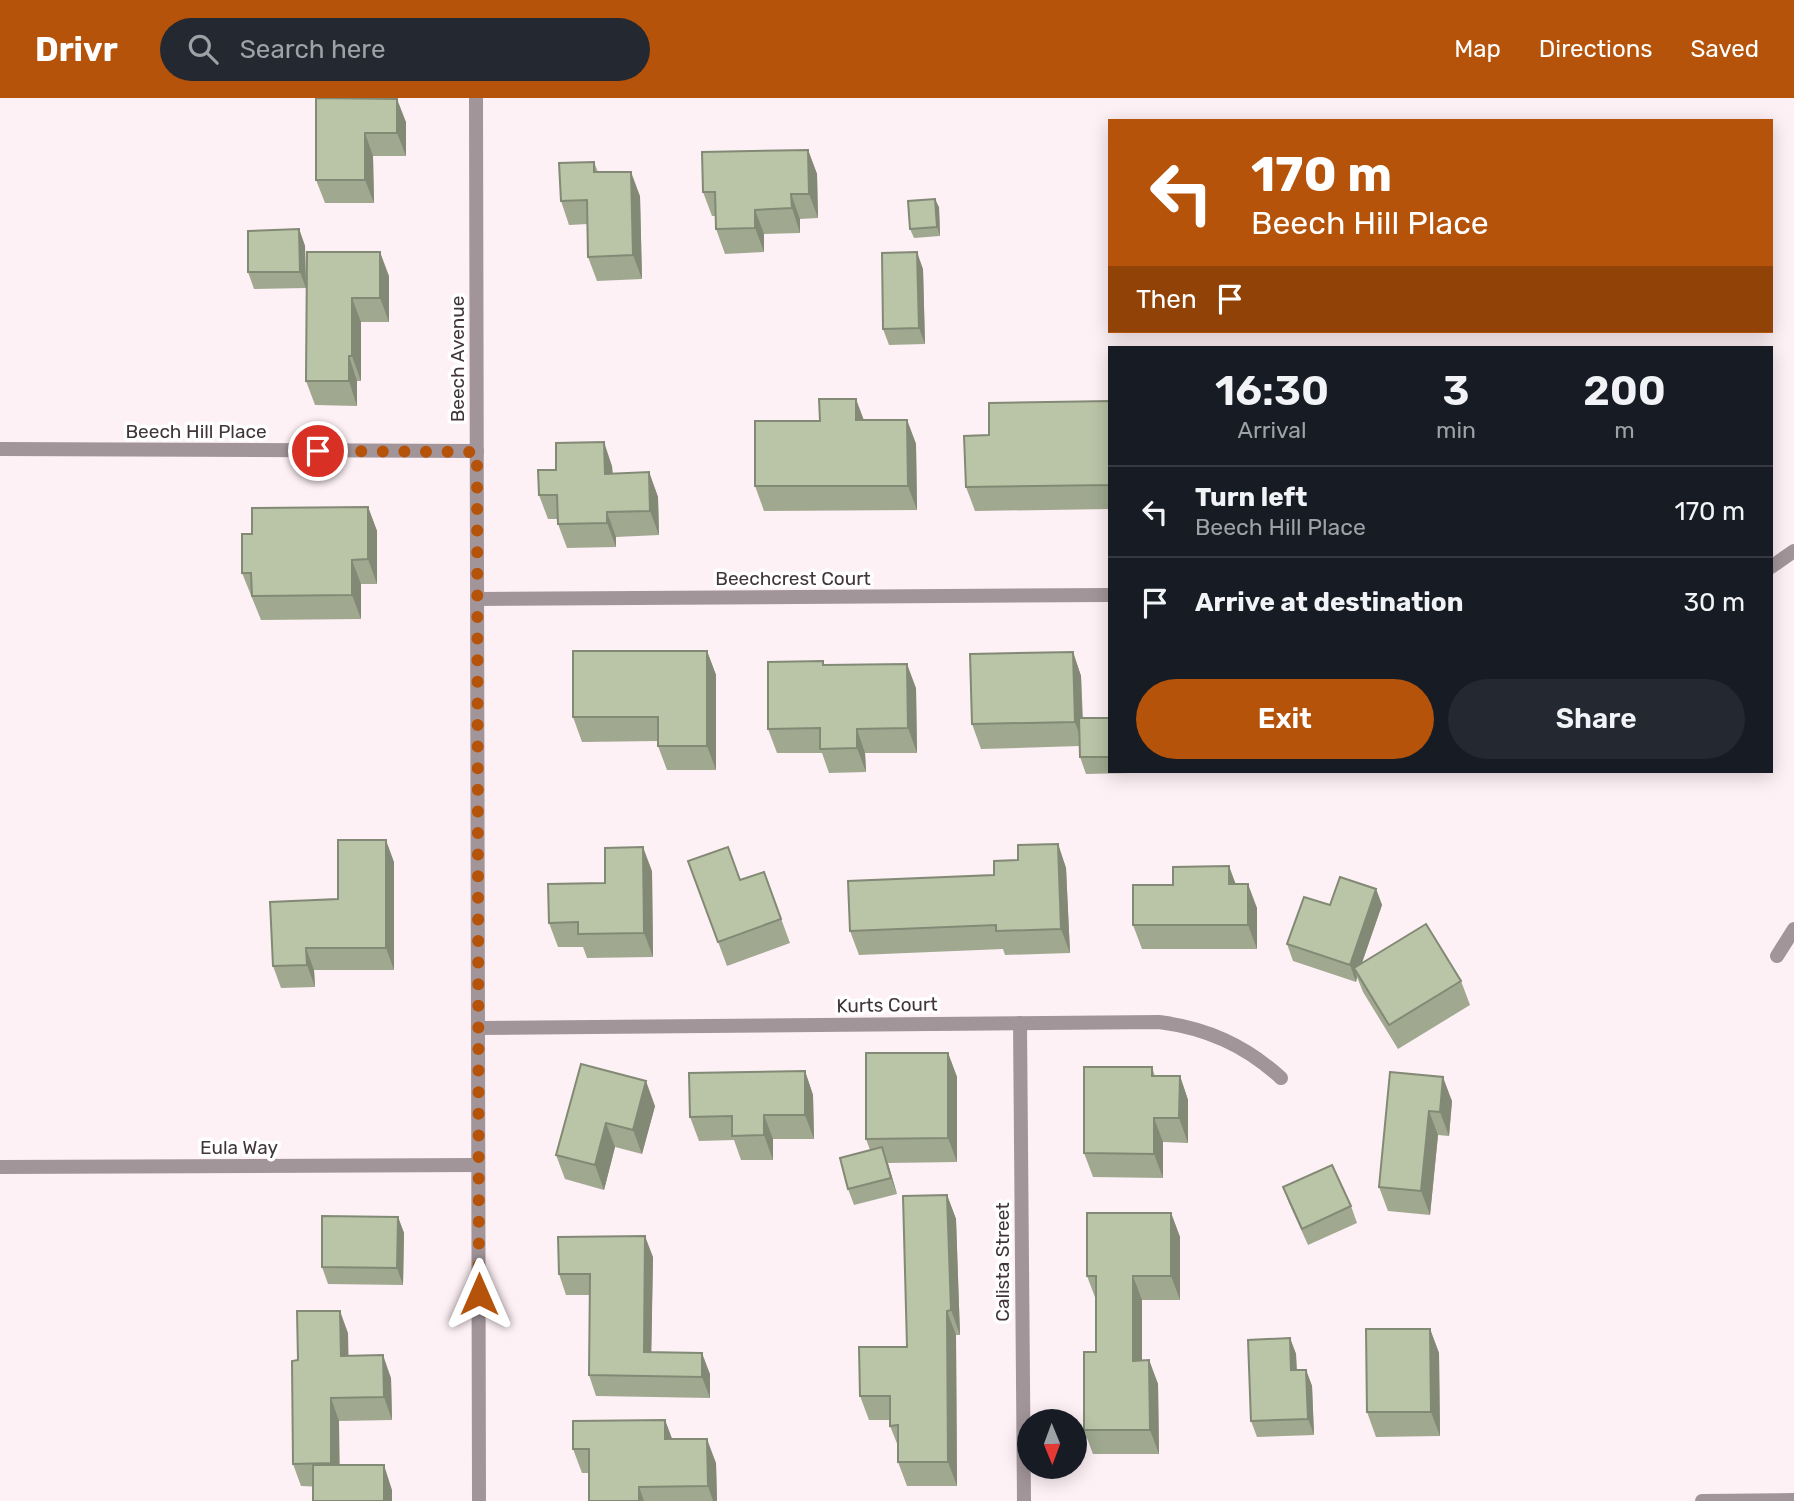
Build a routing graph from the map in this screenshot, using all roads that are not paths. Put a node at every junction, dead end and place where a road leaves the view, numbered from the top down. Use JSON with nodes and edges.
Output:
{"nodes":[{"id":1,"x":476,"y":98,"type":"edge"},
{"id":2,"x":0,"y":449,"type":"edge"},
{"id":3,"x":477,"y":452,"type":"junction"},
{"id":4,"x":1794,"y":551,"type":"edge"},
{"id":5,"x":1773,"y":566,"type":"edge"},
{"id":6,"x":1108,"y":595,"type":"edge"},
{"id":7,"x":477,"y":599,"type":"junction"},
{"id":8,"x":1794,"y":929,"type":"edge"},
{"id":9,"x":1777,"y":956,"type":"dead end"},
{"id":10,"x":1020,"y":1023,"type":"junction"},
{"id":11,"x":478,"y":1028,"type":"junction"},
{"id":12,"x":1280,"y":1078,"type":"dead end"},
{"id":13,"x":478,"y":1165,"type":"junction"},
{"id":14,"x":0,"y":1167,"type":"edge"},
{"id":15,"x":1794,"y":1500,"type":"edge"},
{"id":16,"x":479,"y":1501,"type":"edge"},
{"id":17,"x":1024,"y":1501,"type":"edge"},
{"id":18,"x":1702,"y":1501,"type":"edge"}],
"edges":[{"from":1,"to":3,"type":"street","name":"Beech Avenue"},
{"from":2,"to":3,"type":"street","name":"Beech Hill Place"},
{"from":3,"to":7,"type":"street","name":"Beech Avenue"},
{"from":4,"to":5,"type":"street"},
{"from":6,"to":7,"type":"street","name":"Beechcrest Court"},
{"from":7,"to":11,"type":"street","name":"Beech Avenue"},
{"from":8,"to":9,"type":"street"},
{"from":10,"to":11,"type":"street","name":"Kurts Court"},
{"from":10,"to":12,"type":"street","name":"Kurts Court"},
{"from":10,"to":17,"type":"street","name":"Calista Street"},
{"from":11,"to":13,"type":"street","name":"Beech Avenue"},
{"from":13,"to":14,"type":"street","name":"Eula Way"},
{"from":13,"to":16,"type":"street","name":"Beech Avenue"},
{"from":15,"to":18,"type":"street"}]}
